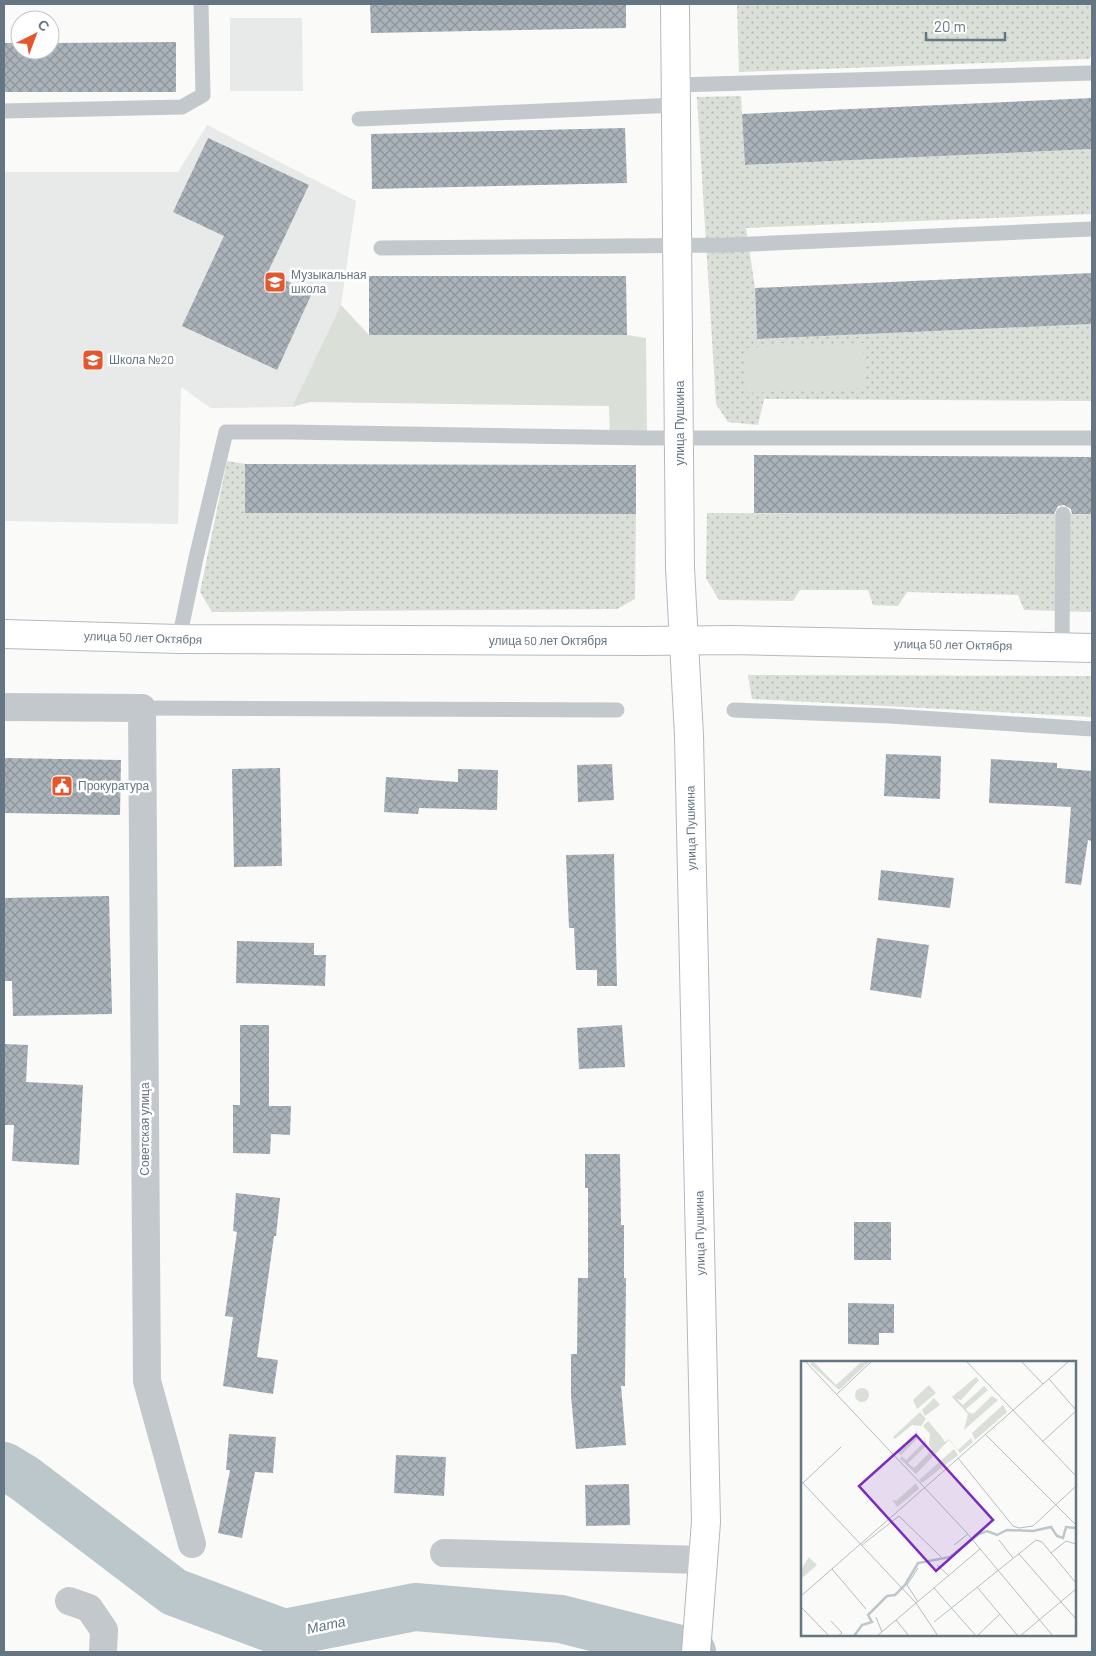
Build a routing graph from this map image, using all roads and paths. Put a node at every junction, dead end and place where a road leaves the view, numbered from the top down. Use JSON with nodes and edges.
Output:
{"nodes":[{"id":1,"x":201,"y":4,"type":"edge"},
{"id":2,"x":675,"y":4,"type":"edge"},
{"id":3,"x":1092,"y":73,"type":"edge"},
{"id":4,"x":676,"y":95,"type":"junction"},
{"id":5,"x":4,"y":111,"type":"edge"},
{"id":6,"x":359,"y":119,"type":"dead end"},
{"id":7,"x":1092,"y":229,"type":"edge"},
{"id":8,"x":678,"y":246,"type":"junction"},
{"id":9,"x":381,"y":248,"type":"dead end"},
{"id":10,"x":680,"y":438,"type":"junction"},
{"id":11,"x":1092,"y":438,"type":"edge"},
{"id":12,"x":1062,"y":514,"type":"dead end"},
{"id":13,"x":4,"y":634,"type":"edge"},
{"id":14,"x":179,"y":639,"type":"junction"},
{"id":15,"x":683,"y":641,"type":"junction"},
{"id":16,"x":1062,"y":647,"type":"junction"},
{"id":17,"x":1092,"y":648,"type":"edge"},
{"id":18,"x":4,"y":707,"type":"edge"},
{"id":19,"x":142,"y":708,"type":"junction"},
{"id":20,"x":617,"y":710,"type":"dead end"},
{"id":21,"x":734,"y":710,"type":"dead end"},
{"id":22,"x":1092,"y":729,"type":"edge"},
{"id":23,"x":192,"y":1544,"type":"dead end"},
{"id":24,"x":444,"y":1553,"type":"dead end"},
{"id":25,"x":703,"y":1560,"type":"junction"},
{"id":26,"x":69,"y":1601,"type":"dead end"},
{"id":27,"x":103,"y":1652,"type":"edge"},
{"id":28,"x":696,"y":1652,"type":"edge"}],
"edges":[{"from":1,"to":5,"type":"lane"},
{"from":2,"to":4,"type":"main road","name":"улица Пушкина"},
{"from":3,"to":4,"type":"lane"},
{"from":4,"to":6,"type":"lane"},
{"from":4,"to":8,"type":"main road","name":"улица Пушкина"},
{"from":7,"to":8,"type":"lane"},
{"from":8,"to":9,"type":"lane"},
{"from":8,"to":10,"type":"main road","name":"улица Пушкина"},
{"from":10,"to":11,"type":"lane"},
{"from":10,"to":14,"type":"lane"},
{"from":10,"to":15,"type":"main road","name":"улица Пушкина"},
{"from":12,"to":16,"type":"lane"},
{"from":13,"to":14,"type":"main road","name":"улица 50 лет Октября"},
{"from":14,"to":15,"type":"main road","name":"улица 50 лет Октября"},
{"from":15,"to":16,"type":"main road","name":"улица 50 лет Октября"},
{"from":15,"to":25,"type":"main road","name":"улица Пушкина"},
{"from":16,"to":17,"type":"main road","name":"улица 50 лет Октября"},
{"from":18,"to":19,"type":"street"},
{"from":19,"to":20,"type":"lane"},
{"from":19,"to":23,"type":"street","name":"Советская улица"},
{"from":21,"to":22,"type":"lane"},
{"from":24,"to":25,"type":"street"},
{"from":25,"to":28,"type":"main road","name":"улица Пушкина"},
{"from":26,"to":27,"type":"street"}]}
